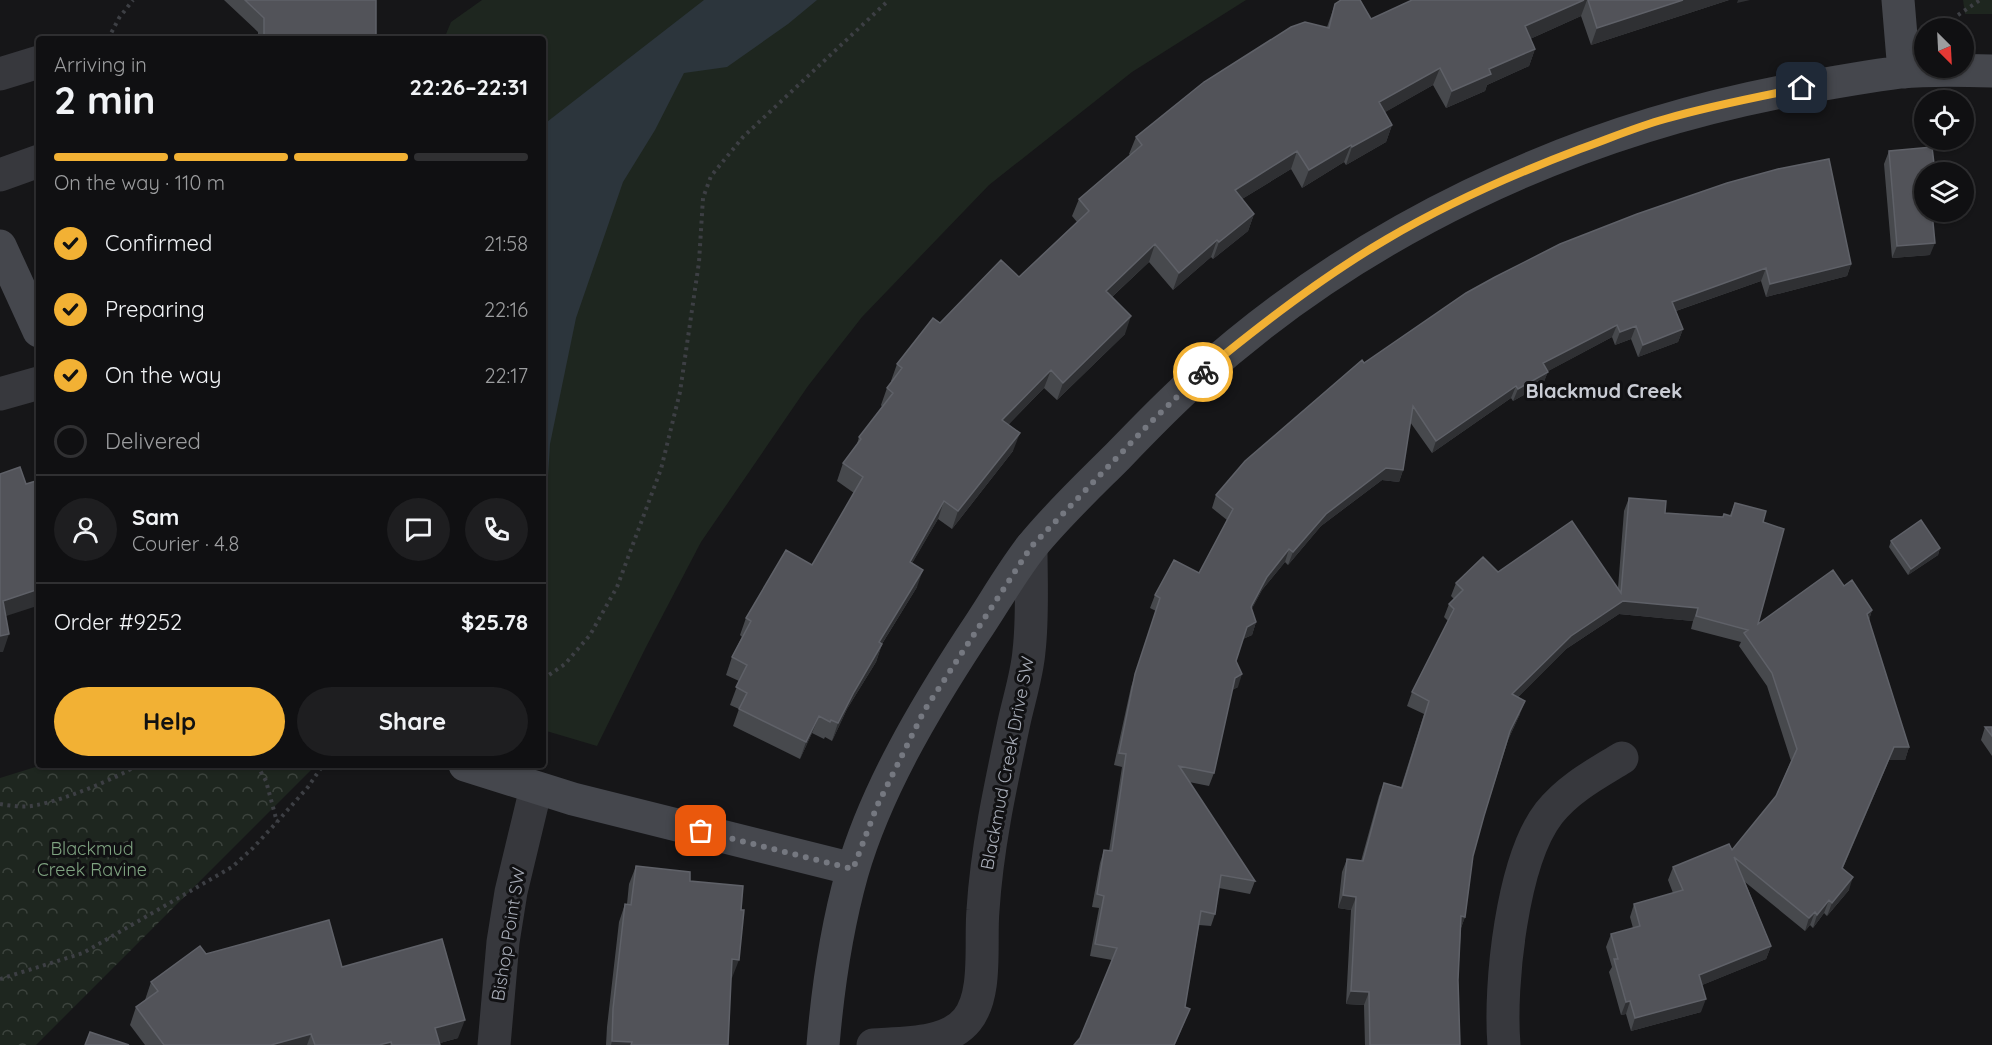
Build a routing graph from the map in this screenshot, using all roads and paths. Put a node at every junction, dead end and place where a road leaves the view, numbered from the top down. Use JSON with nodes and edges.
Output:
{"nodes":[{"id":1,"x":133,"y":0,"type":"edge"},
{"id":2,"x":889,"y":0,"type":"edge"},
{"id":3,"x":1898,"y":0,"type":"edge"},
{"id":4,"x":1980,"y":0,"type":"edge"},
{"id":5,"x":1958,"y":15,"type":"dead end"},
{"id":6,"x":110,"y":36,"type":"edge"},
{"id":7,"x":36,"y":63,"type":"edge"},
{"id":8,"x":1992,"y":71,"type":"edge"},
{"id":9,"x":1904,"y":72,"type":"junction"},
{"id":10,"x":0,"y":74,"type":"edge"},
{"id":11,"x":36,"y":162,"type":"edge"},
{"id":12,"x":0,"y":175,"type":"edge"},
{"id":13,"x":0,"y":246,"type":"edge"},
{"id":14,"x":36,"y":324,"type":"edge"},
{"id":15,"x":36,"y":383,"type":"edge"},
{"id":16,"x":0,"y":394,"type":"edge"},
{"id":17,"x":1031,"y":547,"type":"junction"},
{"id":18,"x":546,"y":677,"type":"edge"},
{"id":19,"x":1622,"y":758,"type":"dead end"},
{"id":20,"x":132,"y":768,"type":"edge"},
{"id":21,"x":259,"y":768,"type":"edge"},
{"id":22,"x":321,"y":768,"type":"edge"},
{"id":23,"x":474,"y":768,"type":"edge"},
{"id":24,"x":536,"y":789,"type":"junction"},
{"id":25,"x":0,"y":804,"type":"edge"},
{"id":26,"x":277,"y":822,"type":"junction"},
{"id":27,"x":853,"y":869,"type":"junction"},
{"id":28,"x":0,"y":979,"type":"edge"},
{"id":29,"x":494,"y":1045,"type":"edge"},
{"id":30,"x":823,"y":1045,"type":"edge"},
{"id":31,"x":873,"y":1045,"type":"edge"},
{"id":32,"x":1504,"y":1045,"type":"edge"}],
"edges":[{"from":1,"to":6,"type":"path"},
{"from":2,"to":18,"type":"path"},
{"from":3,"to":9,"type":"street"},
{"from":4,"to":5,"type":"path"},
{"from":7,"to":10,"type":"street"},
{"from":8,"to":9,"type":"street"},
{"from":9,"to":17,"type":"street"},
{"from":11,"to":12,"type":"street"},
{"from":13,"to":14,"type":"street"},
{"from":15,"to":16,"type":"street"},
{"from":17,"to":27,"type":"street"},
{"from":17,"to":31,"type":"street","name":"Blackmud Creek Drive SW"},
{"from":19,"to":32,"type":"street"},
{"from":20,"to":25,"type":"path"},
{"from":21,"to":26,"type":"path"},
{"from":22,"to":26,"type":"path"},
{"from":23,"to":24,"type":"street"},
{"from":24,"to":27,"type":"street"},
{"from":24,"to":29,"type":"street","name":"Bishop Point SW"},
{"from":26,"to":28,"type":"path"},
{"from":27,"to":30,"type":"street"}]}
